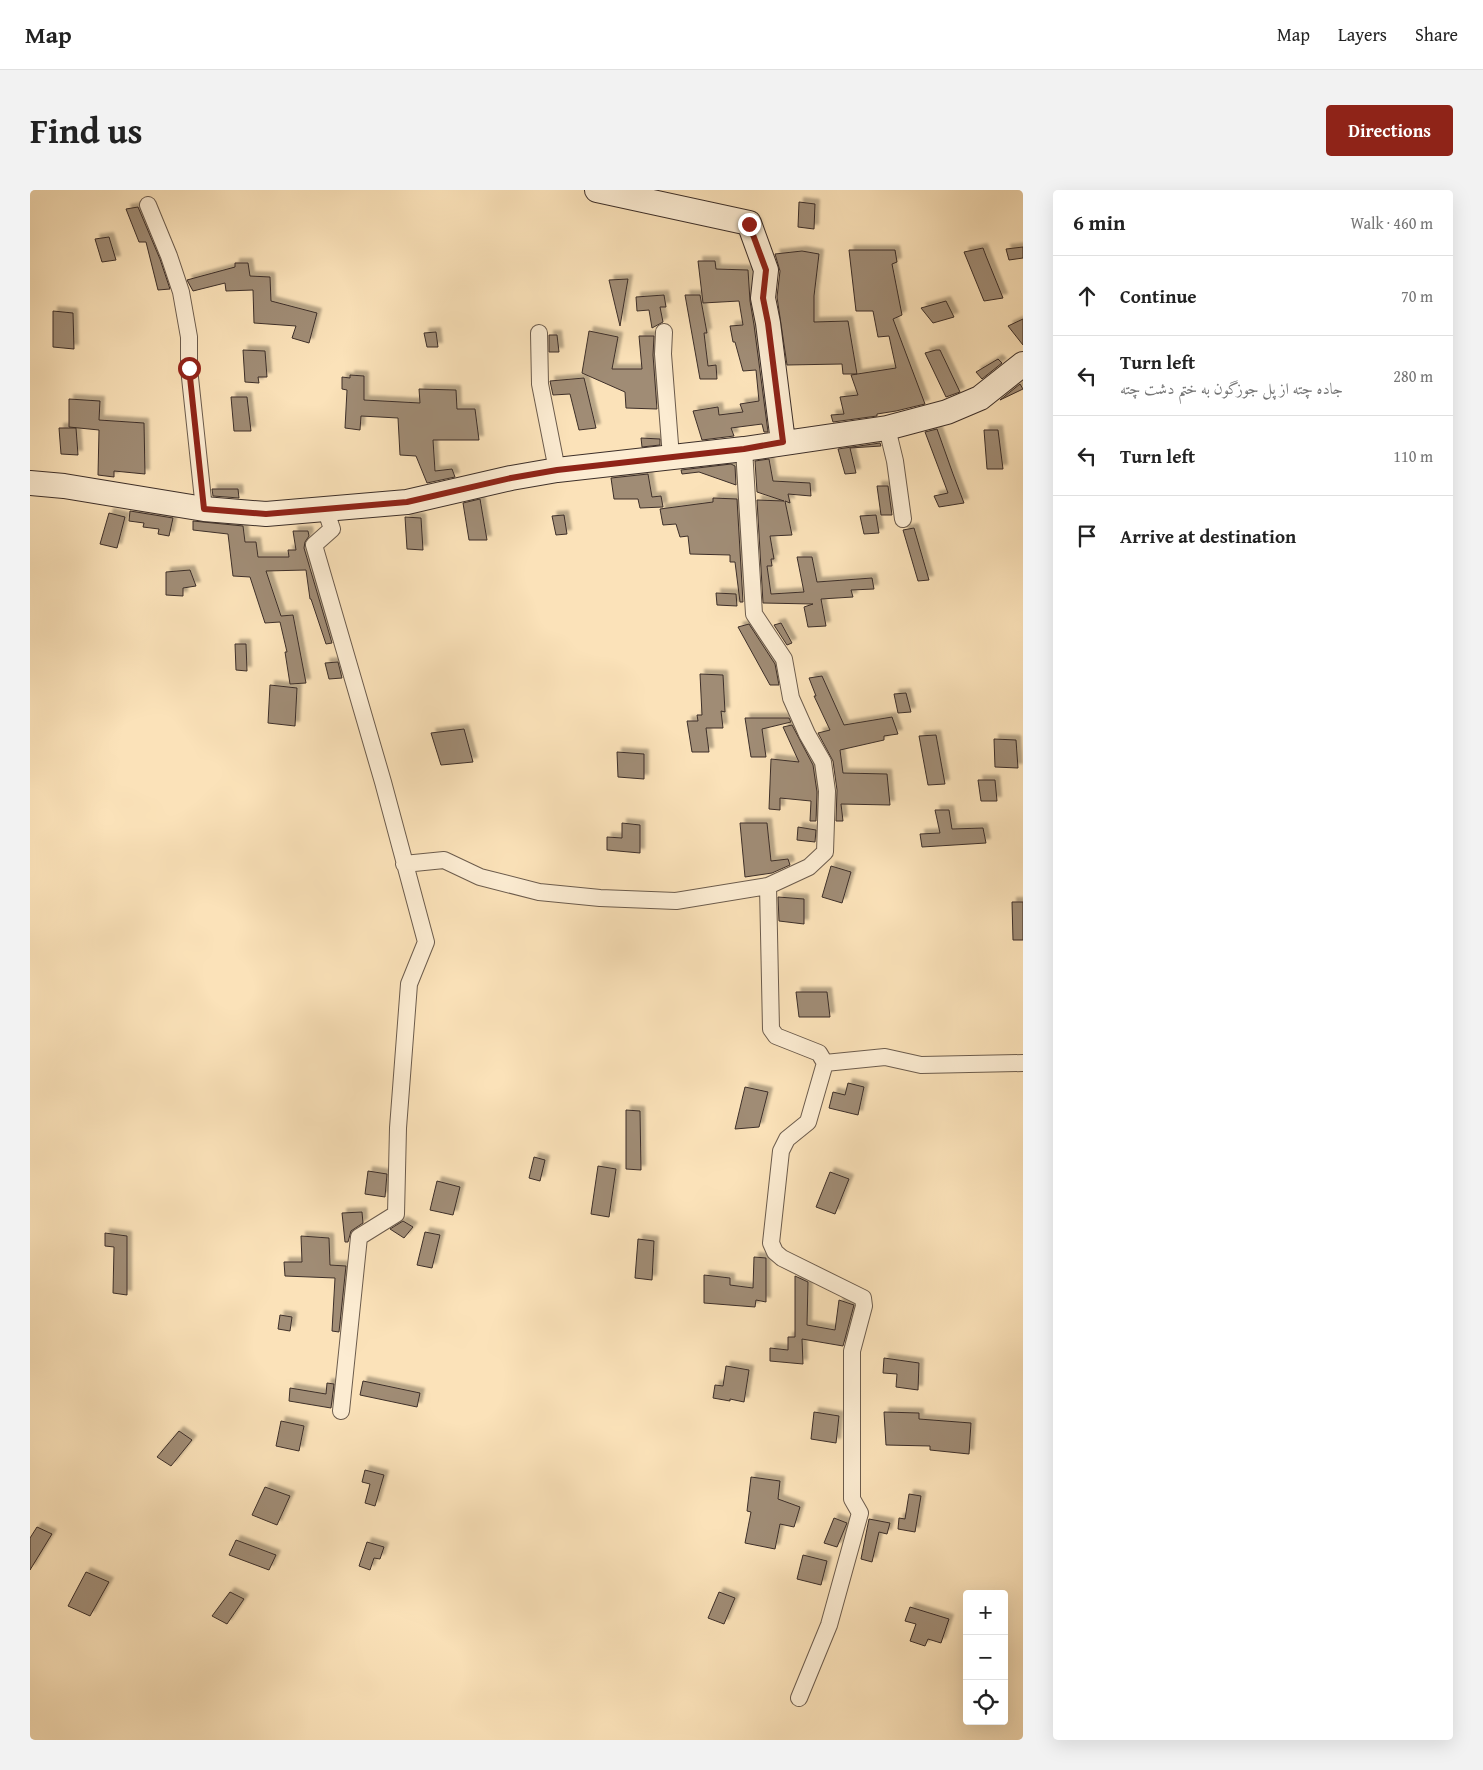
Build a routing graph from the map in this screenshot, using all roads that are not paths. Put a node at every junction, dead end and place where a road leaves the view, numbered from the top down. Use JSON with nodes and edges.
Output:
{"nodes":[{"id":1,"x":596,"y":190,"type":"edge"},
{"id":2,"x":148,"y":204,"type":"dead end"},
{"id":3,"x":539,"y":332,"type":"dead end"},
{"id":4,"x":664,"y":332,"type":"dead end"},
{"id":5,"x":1021,"y":369,"type":"edge"},
{"id":6,"x":888,"y":428,"type":"junction"},
{"id":7,"x":783,"y":442,"type":"junction"},
{"id":8,"x":744,"y":449,"type":"junction"},
{"id":9,"x":671,"y":457,"type":"junction"},
{"id":10,"x":557,"y":470,"type":"junction"},
{"id":11,"x":30,"y":483,"type":"edge"},
{"id":12,"x":325,"y":508,"type":"junction"},
{"id":13,"x":204,"y":509,"type":"junction"},
{"id":14,"x":903,"y":519,"type":"dead end"},
{"id":15,"x":404,"y":864,"type":"junction"},
{"id":16,"x":768,"y":886,"type":"junction"},
{"id":17,"x":825,"y":1063,"type":"junction"},
{"id":18,"x":1023,"y":1063,"type":"edge"},
{"id":19,"x":341,"y":1412,"type":"dead end"},
{"id":20,"x":799,"y":1698,"type":"dead end"}],
"edges":[{"from":1,"to":7,"type":"street"},
{"from":2,"to":13,"type":"street"},
{"from":3,"to":10,"type":"street"},
{"from":4,"to":9,"type":"street"},
{"from":5,"to":6,"type":"street"},
{"from":6,"to":7,"type":"street"},
{"from":6,"to":14,"type":"street"},
{"from":7,"to":8,"type":"street"},
{"from":8,"to":9,"type":"street"},
{"from":8,"to":16,"type":"street"},
{"from":9,"to":10,"type":"street"},
{"from":10,"to":12,"type":"street"},
{"from":11,"to":13,"type":"street"},
{"from":12,"to":13,"type":"street"},
{"from":12,"to":15,"type":"street"},
{"from":15,"to":16,"type":"street"},
{"from":15,"to":19,"type":"street"},
{"from":16,"to":17,"type":"street"},
{"from":17,"to":18,"type":"street"},
{"from":17,"to":20,"type":"street"}]}
